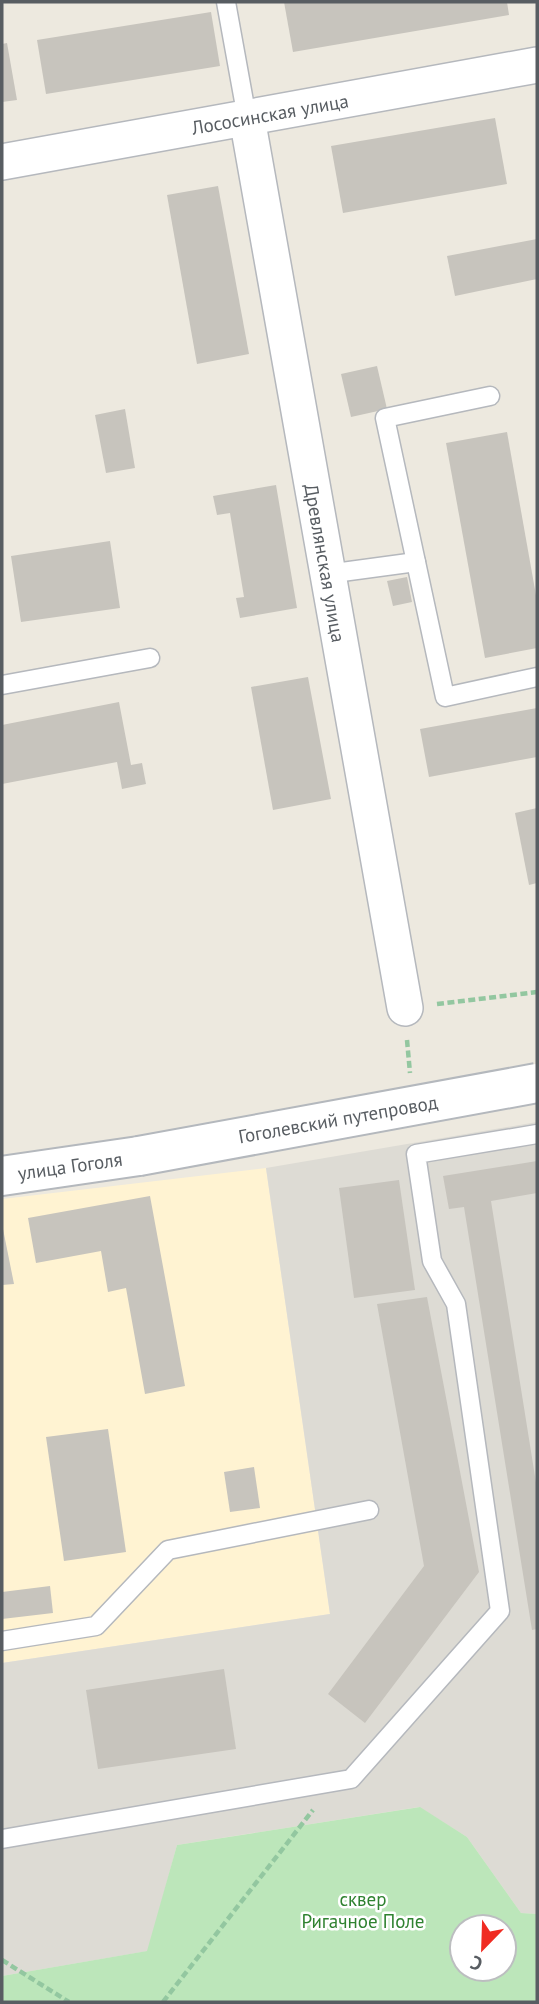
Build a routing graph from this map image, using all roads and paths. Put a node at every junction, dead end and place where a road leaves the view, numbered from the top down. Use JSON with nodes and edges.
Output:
{"nodes":[{"id":1,"x":226,"y":2,"type":"edge"},
{"id":2,"x":537,"y":65,"type":"edge"},
{"id":3,"x":247,"y":118,"type":"junction"},
{"id":4,"x":2,"y":162,"type":"edge"},
{"id":5,"x":490,"y":396,"type":"dead end"},
{"id":6,"x":416,"y":562,"type":"junction"},
{"id":7,"x":327,"y":574,"type":"junction"},
{"id":8,"x":149,"y":658,"type":"dead end"},
{"id":9,"x":537,"y":677,"type":"edge"},
{"id":10,"x":2,"y":685,"type":"edge"},
{"id":11,"x":537,"y":992,"type":"edge"},
{"id":12,"x":405,"y":1008,"type":"joint"},
{"id":13,"x":537,"y":1083,"type":"edge"},
{"id":14,"x":537,"y":1134,"type":"edge"},
{"id":15,"x":139,"y":1156,"type":"joint"},
{"id":16,"x":2,"y":1176,"type":"edge"},
{"id":17,"x":369,"y":1510,"type":"dead end"},
{"id":18,"x":2,"y":1641,"type":"edge"},
{"id":19,"x":336,"y":1781,"type":"junction"},
{"id":20,"x":2,"y":1839,"type":"edge"},
{"id":21,"x":2,"y":1960,"type":"edge"},
{"id":22,"x":69,"y":2002,"type":"edge"},
{"id":23,"x":163,"y":2002,"type":"edge"}],
"edges":[{"from":1,"to":3,"type":"lane"},
{"from":2,"to":3,"type":"street","name":"Лососинская улица"},
{"from":3,"to":4,"type":"street","name":"Лососинская улица"},
{"from":3,"to":7,"type":"street","name":"Древлянская улица"},
{"from":5,"to":6,"type":"lane"},
{"from":6,"to":7,"type":"lane"},
{"from":6,"to":9,"type":"lane"},
{"from":7,"to":12,"type":"street","name":"Древлянская улица"},
{"from":8,"to":10,"type":"lane"},
{"from":11,"to":12,"type":"path"},
{"from":13,"to":15,"type":"main road","name":"Гоголевский путепровод","bridge":true},
{"from":14,"to":19,"type":"lane"},
{"from":15,"to":16,"type":"main road","name":"улица Гоголя"},
{"from":17,"to":18,"type":"lane"},
{"from":19,"to":20,"type":"lane"},
{"from":19,"to":23,"type":"path"},
{"from":21,"to":22,"type":"path"}]}
